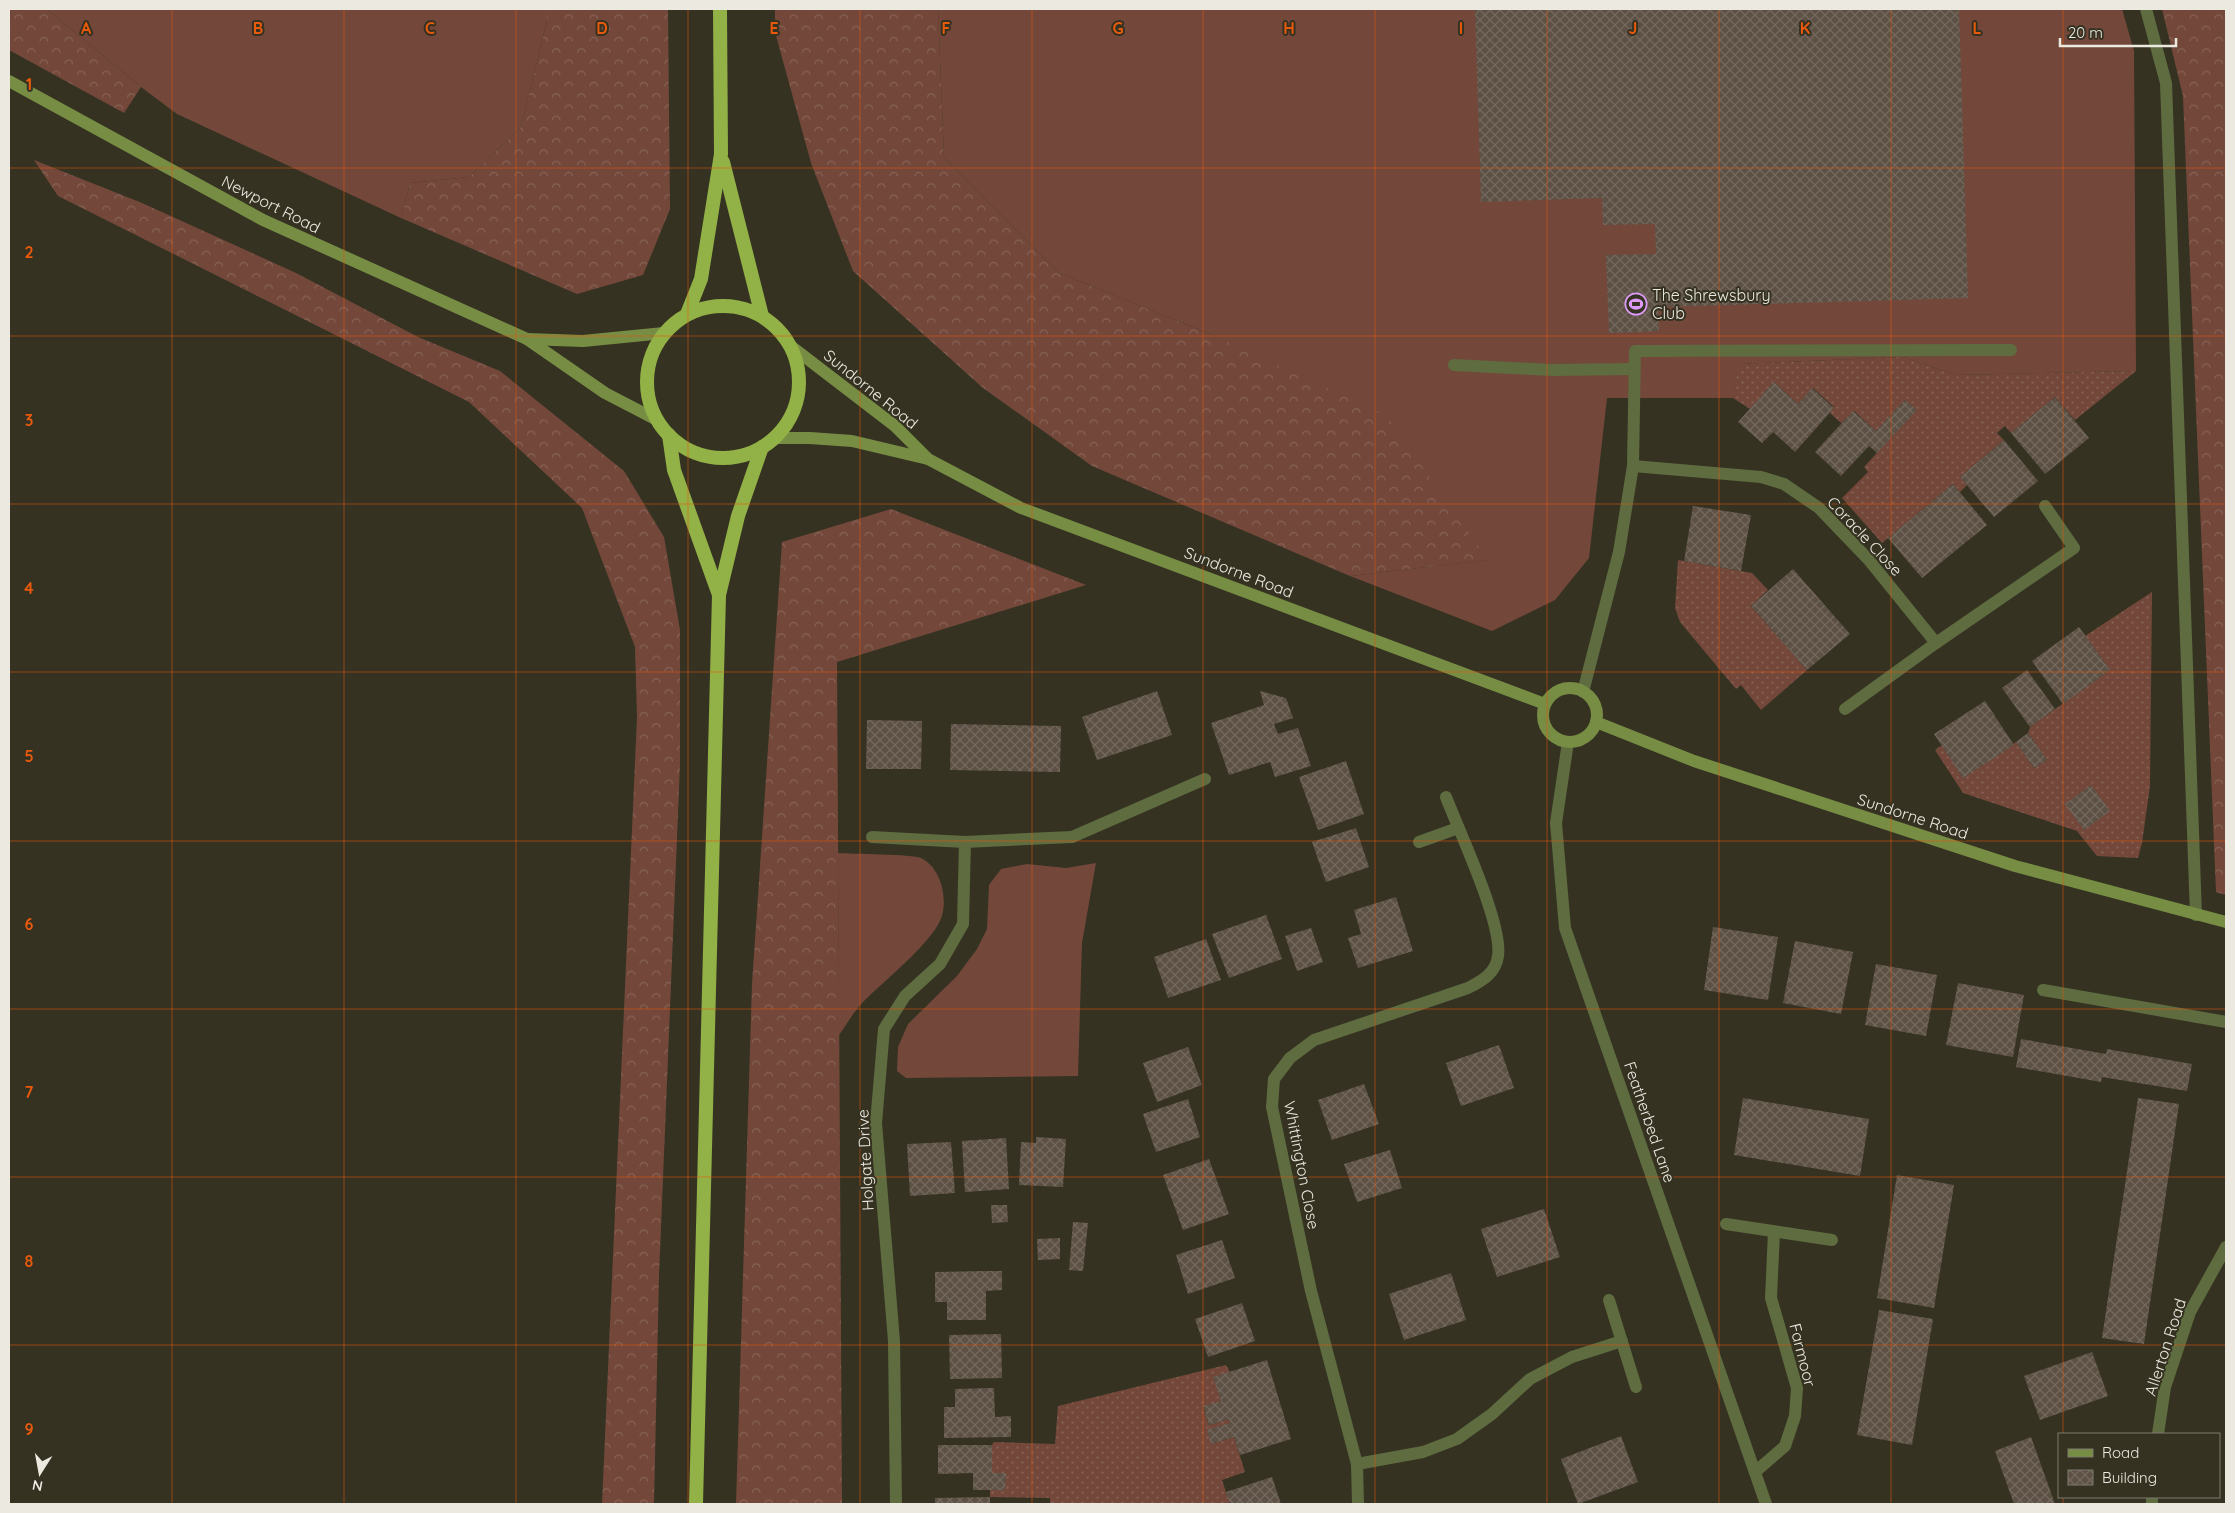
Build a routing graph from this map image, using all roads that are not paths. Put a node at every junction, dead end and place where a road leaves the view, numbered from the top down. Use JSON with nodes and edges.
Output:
{"nodes":[{"id":1,"x":720,"y":9,"type":"edge"},
{"id":2,"x":2146,"y":9,"type":"edge"},
{"id":3,"x":9,"y":81,"type":"edge"},
{"id":4,"x":721,"y":154,"type":"junction"},
{"id":5,"x":687,"y":314,"type":"junction"},
{"id":6,"x":762,"y":316,"type":"junction"},
{"id":7,"x":664,"y":333,"type":"junction"},
{"id":8,"x":527,"y":339,"type":"junction"},
{"id":9,"x":792,"y":348,"type":"junction"},
{"id":10,"x":2011,"y":350,"type":"dead end"},
{"id":11,"x":1454,"y":365,"type":"dead end"},
{"id":12,"x":1634,"y":369,"type":"junction"},
{"id":13,"x":657,"y":420,"type":"junction"},
{"id":14,"x":669,"y":435,"type":"junction"},
{"id":15,"x":775,"y":438,"type":"junction"},
{"id":16,"x":762,"y":448,"type":"junction"},
{"id":17,"x":928,"y":459,"type":"junction"},
{"id":18,"x":1633,"y":466,"type":"junction"},
{"id":19,"x":2045,"y":506,"type":"dead end"},
{"id":20,"x":719,"y":596,"type":"junction"},
{"id":21,"x":1936,"y":643,"type":"junction"},
{"id":22,"x":1583,"y":692,"type":"junction"},
{"id":23,"x":1545,"y":704,"type":"junction"},
{"id":24,"x":1845,"y":709,"type":"dead end"},
{"id":25,"x":1596,"y":722,"type":"junction"},
{"id":26,"x":1568,"y":742,"type":"junction"},
{"id":27,"x":1205,"y":779,"type":"dead end"},
{"id":28,"x":1446,"y":797,"type":"dead end"},
{"id":29,"x":1458,"y":828,"type":"junction"},
{"id":30,"x":872,"y":838,"type":"dead end"},
{"id":31,"x":965,"y":842,"type":"junction"},
{"id":32,"x":1419,"y":842,"type":"dead end"},
{"id":33,"x":2196,"y":915,"type":"junction"},
{"id":34,"x":2226,"y":922,"type":"edge"},
{"id":35,"x":2043,"y":990,"type":"dead end"},
{"id":36,"x":2226,"y":1022,"type":"edge"},
{"id":37,"x":1726,"y":1224,"type":"dead end"},
{"id":38,"x":1774,"y":1232,"type":"junction"},
{"id":39,"x":1832,"y":1240,"type":"dead end"},
{"id":40,"x":2226,"y":1246,"type":"edge"},
{"id":41,"x":1609,"y":1300,"type":"dead end"},
{"id":42,"x":1622,"y":1340,"type":"junction"},
{"id":43,"x":1636,"y":1387,"type":"dead end"},
{"id":44,"x":2158,"y":1433,"type":"edge"},
{"id":45,"x":1357,"y":1464,"type":"junction"},
{"id":46,"x":1755,"y":1472,"type":"junction"},
{"id":47,"x":696,"y":1504,"type":"edge"},
{"id":48,"x":896,"y":1504,"type":"edge"},
{"id":49,"x":1358,"y":1504,"type":"edge"},
{"id":50,"x":1766,"y":1504,"type":"edge"}],
"edges":[{"from":1,"to":4,"type":"highway"},
{"from":2,"to":33,"type":"street"},
{"from":3,"to":8,"type":"main road","name":"Newport Road"},
{"from":4,"to":5,"type":"highway"},
{"from":4,"to":6,"type":"highway"},
{"from":5,"to":6,"type":"highway"},
{"from":5,"to":7,"type":"highway"},
{"from":6,"to":9,"type":"highway"},
{"from":7,"to":8,"type":"main road","name":"Newport Road"},
{"from":7,"to":13,"type":"highway"},
{"from":8,"to":13,"type":"main road","name":"Newport Road"},
{"from":9,"to":15,"type":"highway"},
{"from":9,"to":17,"type":"main road","name":"Sundorne Road"},
{"from":10,"to":12,"type":"street"},
{"from":11,"to":12,"type":"street"},
{"from":12,"to":18,"type":"street"},
{"from":13,"to":14,"type":"highway"},
{"from":14,"to":16,"type":"highway"},
{"from":14,"to":20,"type":"highway"},
{"from":15,"to":16,"type":"highway"},
{"from":15,"to":17,"type":"main road","name":"Sundorne Road"},
{"from":16,"to":20,"type":"highway"},
{"from":17,"to":23,"type":"main road","name":"Sundorne Road"},
{"from":18,"to":21,"type":"street","name":"Coracle Close"},
{"from":18,"to":22,"type":"street"},
{"from":19,"to":21,"type":"street"},
{"from":20,"to":47,"type":"highway"},
{"from":21,"to":24,"type":"street"},
{"from":22,"to":23,"type":"main road"},
{"from":22,"to":25,"type":"main road"},
{"from":23,"to":26,"type":"main road"},
{"from":25,"to":26,"type":"main road"},
{"from":25,"to":33,"type":"main road","name":"Sundorne Road"},
{"from":26,"to":46,"type":"street","name":"Featherbed Lane"},
{"from":27,"to":31,"type":"street"},
{"from":28,"to":29,"type":"street","name":"Whittington Close"},
{"from":29,"to":32,"type":"street"},
{"from":29,"to":45,"type":"street","name":"Whittington Close"},
{"from":30,"to":31,"type":"street"},
{"from":31,"to":48,"type":"street","name":"Holgate Drive"},
{"from":33,"to":34,"type":"main road","name":"Sundorne Road"},
{"from":35,"to":36,"type":"street"},
{"from":37,"to":38,"type":"street"},
{"from":38,"to":39,"type":"street"},
{"from":38,"to":46,"type":"street","name":"Farmoor"},
{"from":40,"to":44,"type":"street","name":"Allerton Road"},
{"from":41,"to":42,"type":"street"},
{"from":42,"to":43,"type":"street"},
{"from":42,"to":45,"type":"street"},
{"from":45,"to":49,"type":"street","name":"Whittington Close"},
{"from":46,"to":50,"type":"street","name":"Featherbed Lane"}]}
